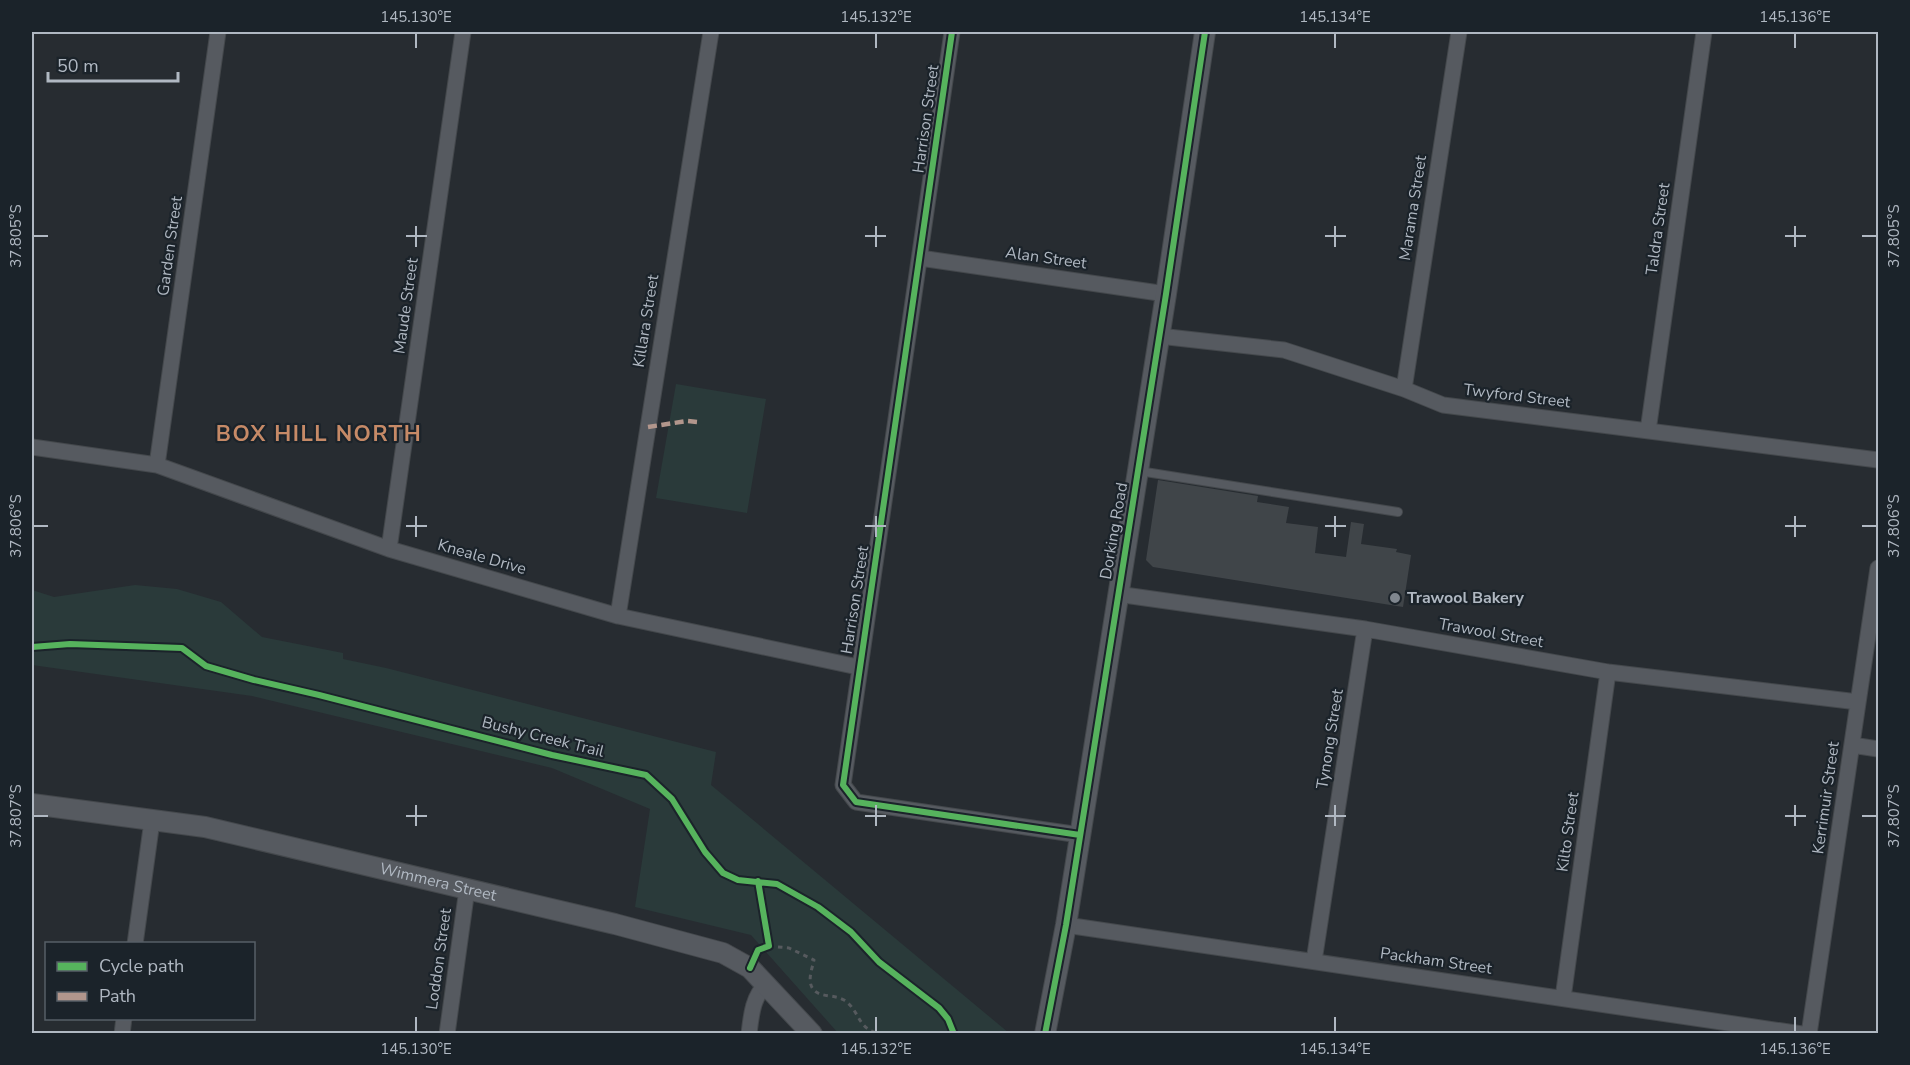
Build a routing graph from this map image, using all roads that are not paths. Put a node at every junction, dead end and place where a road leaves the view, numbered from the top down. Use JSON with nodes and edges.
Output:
{"nodes":[{"id":1,"x":218,"y":32,"type":"edge"},
{"id":2,"x":463,"y":32,"type":"edge"},
{"id":3,"x":711,"y":32,"type":"edge"},
{"id":4,"x":952,"y":32,"type":"edge"},
{"id":5,"x":1205,"y":32,"type":"edge"},
{"id":6,"x":1459,"y":32,"type":"edge"},
{"id":7,"x":1704,"y":32,"type":"edge"},
{"id":8,"x":920,"y":258,"type":"junction"},
{"id":9,"x":1166,"y":294,"type":"junction"},
{"id":10,"x":1159,"y":336,"type":"junction"},
{"id":11,"x":1404,"y":389,"type":"junction"},
{"id":12,"x":1648,"y":431,"type":"junction"},
{"id":13,"x":32,"y":447,"type":"edge"},
{"id":14,"x":1878,"y":460,"type":"edge"},
{"id":15,"x":157,"y":465,"type":"junction"},
{"id":16,"x":1138,"y":471,"type":"junction"},
{"id":17,"x":1398,"y":512,"type":"dead end"},
{"id":18,"x":389,"y":549,"type":"junction"},
{"id":19,"x":1878,"y":568,"type":"edge"},
{"id":20,"x":1117,"y":594,"type":"junction"},
{"id":21,"x":618,"y":616,"type":"junction"},
{"id":22,"x":1365,"y":629,"type":"junction"},
{"id":23,"x":858,"y":667,"type":"junction"},
{"id":24,"x":1608,"y":672,"type":"junction"},
{"id":25,"x":1858,"y":702,"type":"junction"},
{"id":26,"x":1852,"y":745,"type":"junction"},
{"id":27,"x":1878,"y":749,"type":"edge"},
{"id":28,"x":32,"y":804,"type":"edge"},
{"id":29,"x":152,"y":821,"type":"junction"},
{"id":30,"x":1080,"y":835,"type":"junction"},
{"id":31,"x":467,"y":890,"type":"junction"},
{"id":32,"x":1066,"y":925,"type":"junction"},
{"id":33,"x":135,"y":942,"type":"edge"},
{"id":34,"x":1314,"y":961,"type":"junction"},
{"id":35,"x":767,"y":984,"type":"junction"},
{"id":36,"x":1563,"y":998,"type":"junction"},
{"id":37,"x":447,"y":1034,"type":"edge"},
{"id":38,"x":749,"y":1034,"type":"edge"},
{"id":39,"x":813,"y":1034,"type":"edge"},
{"id":40,"x":1045,"y":1034,"type":"edge"},
{"id":41,"x":1802,"y":1034,"type":"edge"},
{"id":42,"x":1809,"y":1034,"type":"edge"}],
"edges":[{"from":1,"to":15,"type":"street","name":"Garden Street"},
{"from":2,"to":18,"type":"street","name":"Maude Street"},
{"from":3,"to":21,"type":"street","name":"Killara Street"},
{"from":4,"to":8,"type":"street","name":"Harrison Street"},
{"from":5,"to":9,"type":"street","name":"Dorking Road"},
{"from":6,"to":11,"type":"street","name":"Marama Street"},
{"from":7,"to":12,"type":"street","name":"Taldra Street"},
{"from":8,"to":9,"type":"street","name":"Alan Street"},
{"from":8,"to":23,"type":"street","name":"Harrison Street"},
{"from":9,"to":10,"type":"street","name":"Dorking Road"},
{"from":10,"to":11,"type":"street","name":"Twyford Street"},
{"from":10,"to":16,"type":"street","name":"Dorking Road"},
{"from":11,"to":12,"type":"street","name":"Twyford Street"},
{"from":12,"to":14,"type":"street","name":"Twyford Street"},
{"from":13,"to":15,"type":"street","name":"Kneale Drive"},
{"from":15,"to":18,"type":"street","name":"Kneale Drive"},
{"from":16,"to":17,"type":"lane"},
{"from":16,"to":20,"type":"street","name":"Dorking Road"},
{"from":18,"to":21,"type":"street","name":"Kneale Drive"},
{"from":19,"to":25,"type":"street","name":"Kerrimuir Street"},
{"from":20,"to":22,"type":"street","name":"Trawool Street"},
{"from":20,"to":30,"type":"street","name":"Dorking Road"},
{"from":21,"to":23,"type":"street","name":"Kneale Drive"},
{"from":22,"to":24,"type":"street","name":"Trawool Street"},
{"from":22,"to":34,"type":"street","name":"Tynong Street"},
{"from":23,"to":30,"type":"street","name":"Harrison Street"},
{"from":24,"to":25,"type":"street","name":"Trawool Street"},
{"from":24,"to":36,"type":"street","name":"Kilto Street"},
{"from":25,"to":26,"type":"street","name":"Kerrimuir Street"},
{"from":26,"to":27,"type":"street"},
{"from":26,"to":42,"type":"street","name":"Kerrimuir Street"},
{"from":28,"to":29,"type":"street","name":"Wimmera Street"},
{"from":29,"to":31,"type":"street","name":"Wimmera Street"},
{"from":29,"to":33,"type":"street"},
{"from":30,"to":32,"type":"street","name":"Dorking Road"},
{"from":31,"to":35,"type":"street","name":"Wimmera Street"},
{"from":31,"to":37,"type":"street","name":"Loddon Street"},
{"from":32,"to":34,"type":"street","name":"Packham Street"},
{"from":32,"to":40,"type":"street","name":"Dorking Road"},
{"from":34,"to":36,"type":"street","name":"Packham Street"},
{"from":35,"to":38,"type":"street"},
{"from":35,"to":39,"type":"street","name":"Wimmera Street"},
{"from":36,"to":41,"type":"street","name":"Packham Street"}]}
